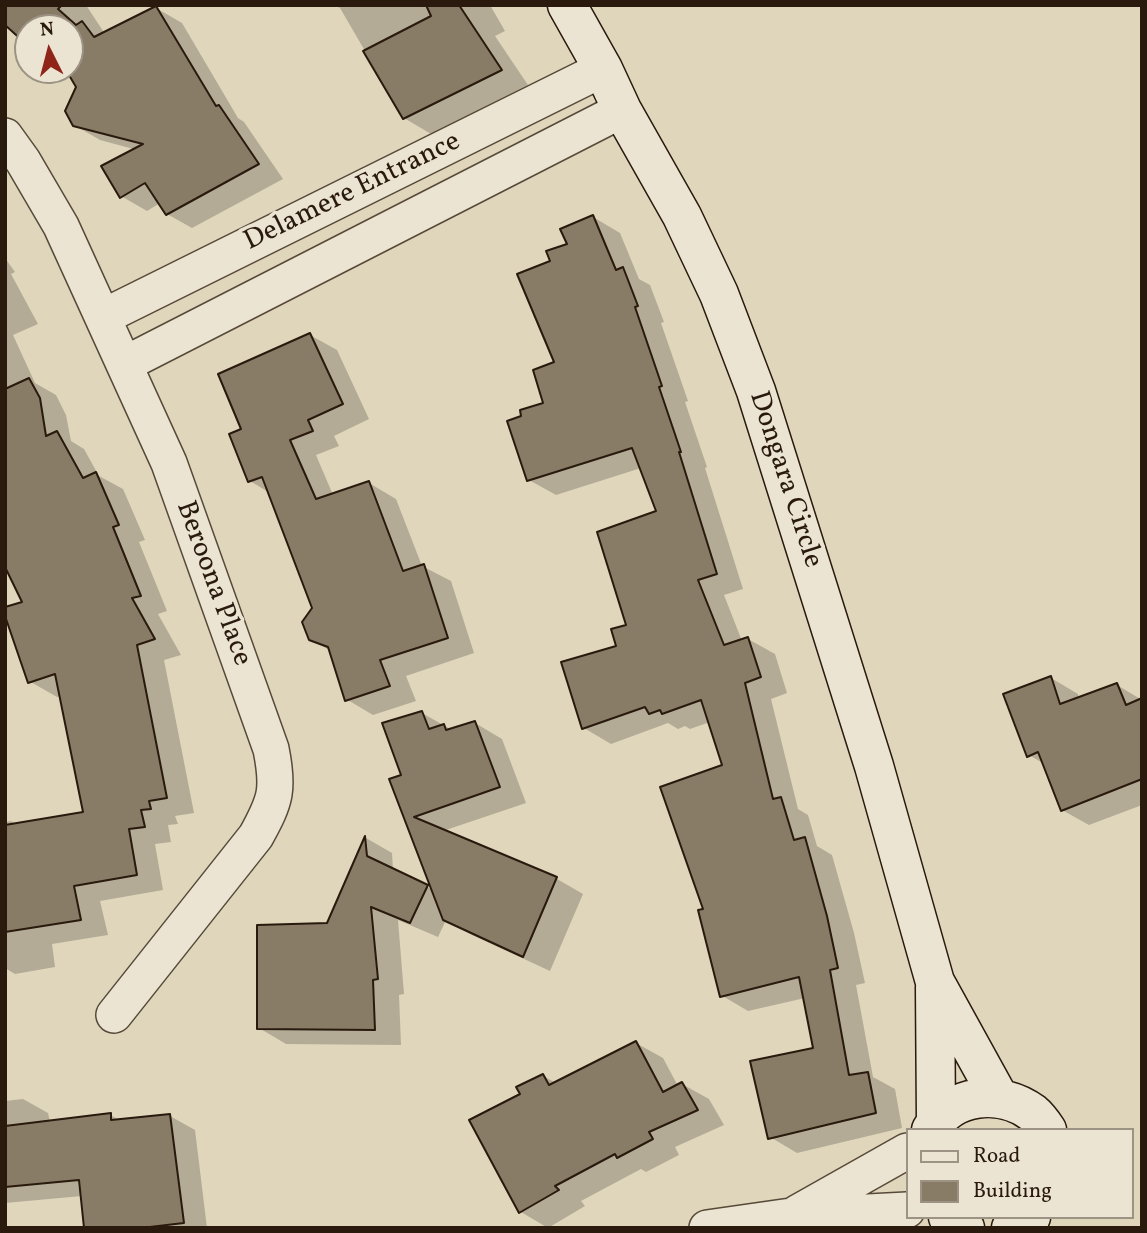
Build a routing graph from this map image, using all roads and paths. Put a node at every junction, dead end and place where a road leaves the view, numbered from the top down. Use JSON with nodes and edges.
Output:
{"nodes":[{"id":1,"x":567,"y":5,"type":"edge"},
{"id":2,"x":603,"y":69,"type":"junction"},
{"id":3,"x":621,"y":110,"type":"junction"},
{"id":4,"x":5,"y":136,"type":"edge"},
{"id":5,"x":103,"y":317,"type":"junction"},
{"id":6,"x":125,"y":364,"type":"junction"},
{"id":7,"x":935,"y":982,"type":"junction"},
{"id":8,"x":114,"y":1015,"type":"dead end"},
{"id":9,"x":999,"y":1098,"type":"junction"},
{"id":10,"x":933,"y":1126,"type":"edge"},
{"id":11,"x":1046,"y":1128,"type":"edge"},
{"id":12,"x":906,"y":1152,"type":"edge"},
{"id":13,"x":906,"y":1210,"type":"edge"},
{"id":14,"x":791,"y":1216,"type":"junction"},
{"id":15,"x":1029,"y":1219,"type":"edge"},
{"id":16,"x":707,"y":1228,"type":"edge"},
{"id":17,"x":1012,"y":1228,"type":"edge"}],
"edges":[{"from":1,"to":2,"type":"street","name":"Dongara Circle"},
{"from":2,"to":3,"type":"street","name":"Dongara Circle"},
{"from":2,"to":5,"type":"street","name":"Delamere Entrance"},
{"from":3,"to":6,"type":"street","name":"Delamere Entrance"},
{"from":3,"to":7,"type":"street","name":"Dongara Circle"},
{"from":4,"to":5,"type":"street","name":"Beroona Place"},
{"from":5,"to":6,"type":"street","name":"Beroona Place"},
{"from":6,"to":8,"type":"street","name":"Beroona Place"},
{"from":7,"to":9,"type":"street","name":"Dongara Circle"},
{"from":7,"to":10,"type":"street","name":"Dongara Circle"},
{"from":9,"to":10,"type":"street"},
{"from":9,"to":11,"type":"street"},
{"from":12,"to":14,"type":"street"},
{"from":13,"to":14,"type":"street"},
{"from":14,"to":16,"type":"street"},
{"from":15,"to":17,"type":"street"}]}
